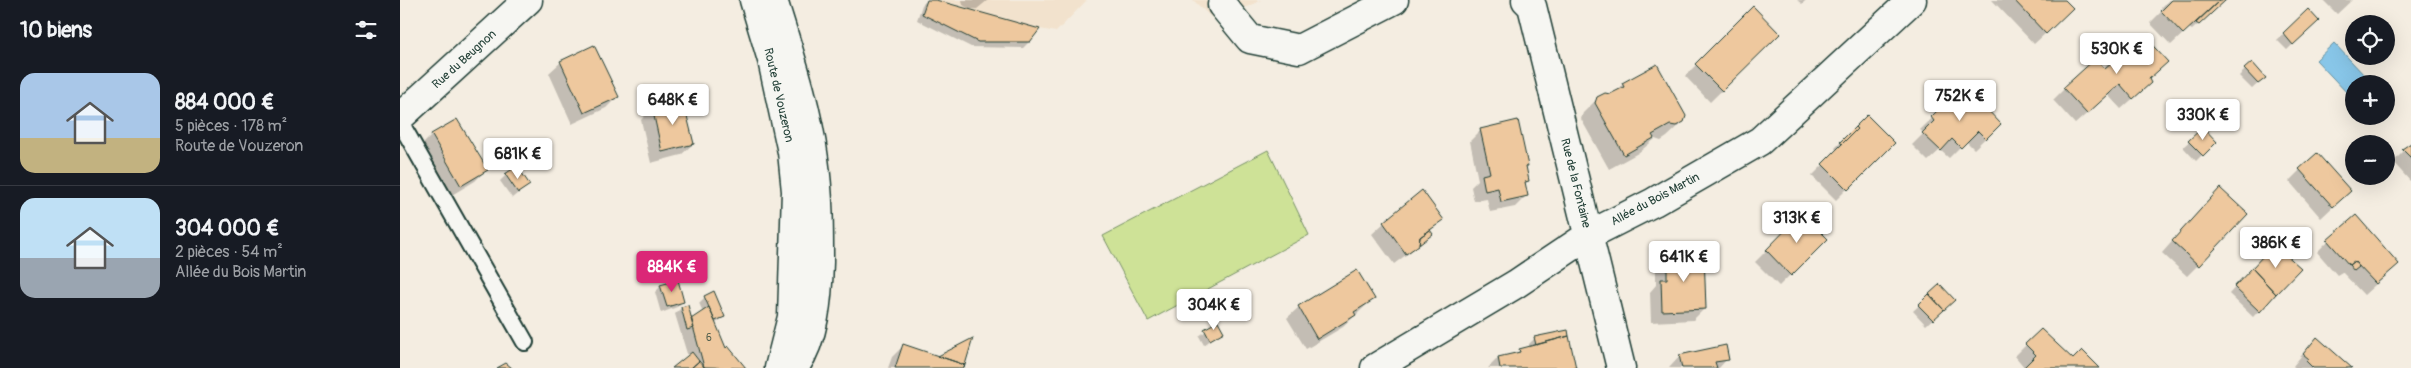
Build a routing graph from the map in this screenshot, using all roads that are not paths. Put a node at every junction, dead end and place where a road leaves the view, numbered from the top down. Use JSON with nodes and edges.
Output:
{"nodes":[{"id":1,"x":528,"y":0,"type":"edge"},
{"id":2,"x":754,"y":0,"type":"edge"},
{"id":3,"x":774,"y":0,"type":"edge"},
{"id":4,"x":1394,"y":0,"type":"edge"},
{"id":5,"x":1526,"y":0,"type":"edge"},
{"id":6,"x":1912,"y":0,"type":"edge"},
{"id":7,"x":1222,"y":5,"type":"dead end"},
{"id":8,"x":400,"y":117,"type":"edge"},
{"id":9,"x":400,"y":122,"type":"edge"},
{"id":10,"x":807,"y":189,"type":"junction"},
{"id":11,"x":1589,"y":235,"type":"junction"},
{"id":12,"x":525,"y":342,"type":"dead end"},
{"id":13,"x":780,"y":368,"type":"edge"},
{"id":14,"x":794,"y":368,"type":"edge"},
{"id":15,"x":1375,"y":368,"type":"edge"},
{"id":16,"x":1621,"y":368,"type":"edge"}],
"edges":[{"from":1,"to":8,"type":"street","name":"Rue du Beugnon"},
{"from":2,"to":10,"type":"street","name":"Route de Vouzeron"},
{"from":3,"to":10,"type":"street","name":"Route de Vouzeron"},
{"from":4,"to":7,"type":"street"},
{"from":5,"to":11,"type":"street","name":"Rue de la Fontaine"},
{"from":6,"to":11,"type":"street","name":"Allée du Bois Martin"},
{"from":9,"to":12,"type":"lane"},
{"from":10,"to":13,"type":"street","name":"Route de Vouzeron"},
{"from":10,"to":14,"type":"street","name":"Route de Vouzeron"},
{"from":11,"to":15,"type":"street","name":"Allée du Bois Martin"},
{"from":11,"to":16,"type":"street","name":"Rue de la Fontaine"}]}
